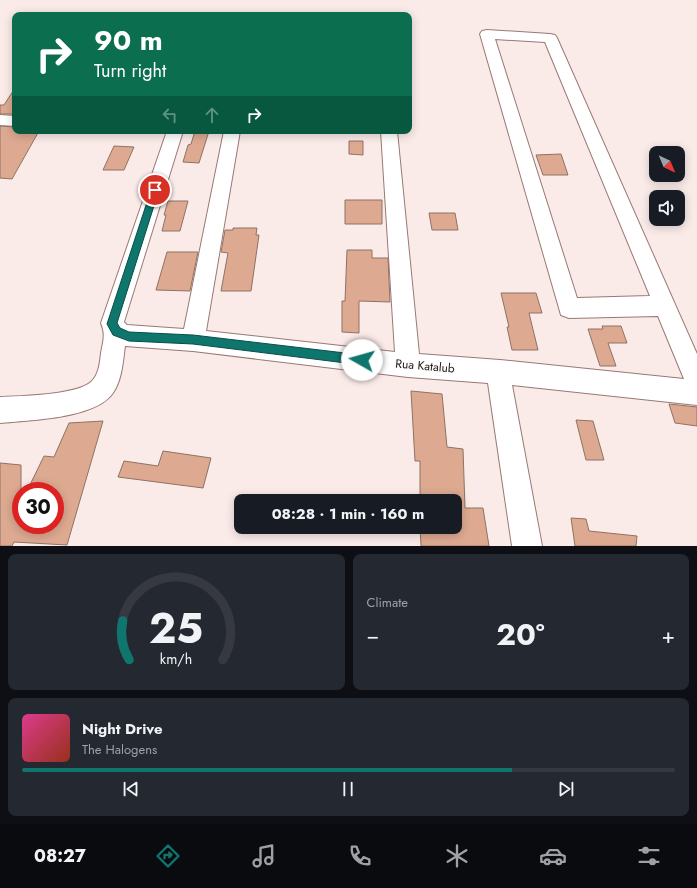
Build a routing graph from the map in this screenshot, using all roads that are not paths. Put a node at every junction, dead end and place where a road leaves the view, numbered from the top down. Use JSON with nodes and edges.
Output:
{"nodes":[{"id":1,"x":0,"y":120,"type":"edge"},
{"id":2,"x":12,"y":120,"type":"edge"},
{"id":3,"x":174,"y":134,"type":"edge"},
{"id":4,"x":231,"y":134,"type":"edge"},
{"id":5,"x":389,"y":134,"type":"edge"},
{"id":6,"x":664,"y":306,"type":"junction"},
{"id":7,"x":114,"y":328,"type":"junction"},
{"id":8,"x":193,"y":340,"type":"junction"},
{"id":9,"x":408,"y":365,"type":"junction"},
{"id":10,"x":500,"y":372,"type":"junction"},
{"id":11,"x":697,"y":382,"type":"edge"},
{"id":12,"x":697,"y":393,"type":"edge"},
{"id":13,"x":0,"y":410,"type":"edge"},
{"id":14,"x":527,"y":546,"type":"edge"}],
"edges":[{"from":1,"to":2,"type":"street"},
{"from":3,"to":7,"type":"street"},
{"from":4,"to":8,"type":"street"},
{"from":5,"to":9,"type":"street"},
{"from":6,"to":6,"type":"street"},
{"from":6,"to":11,"type":"street"},
{"from":7,"to":8,"type":"street","name":"Rua Katalub"},
{"from":7,"to":13,"type":"street"},
{"from":8,"to":9,"type":"street","name":"Rua Katalub"},
{"from":9,"to":10,"type":"street","name":"Rua Katalub"},
{"from":10,"to":12,"type":"street","name":"Rua Katalub"},
{"from":10,"to":14,"type":"street"}]}
